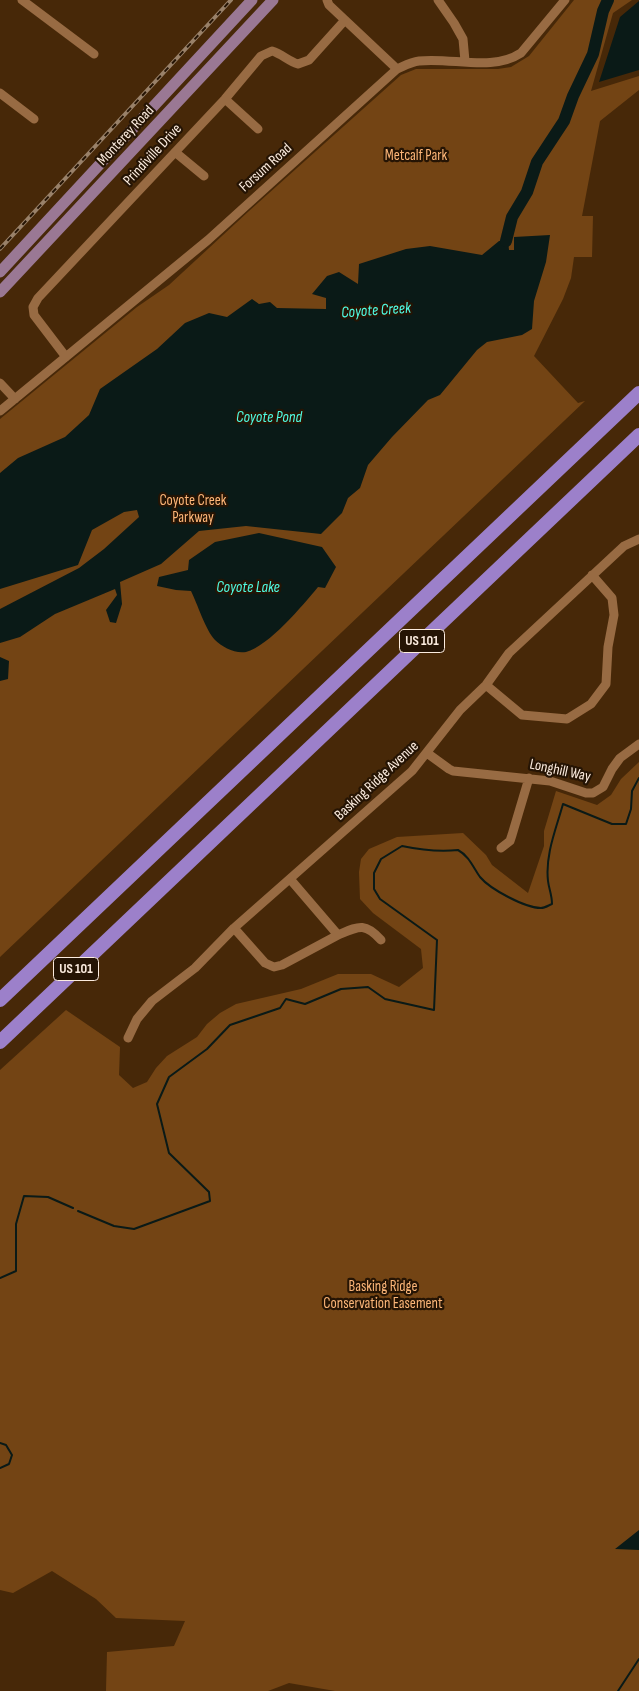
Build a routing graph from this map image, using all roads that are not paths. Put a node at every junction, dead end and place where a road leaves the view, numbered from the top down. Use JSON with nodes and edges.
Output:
{"nodes":[{"id":1,"x":22,"y":0,"type":"edge"},
{"id":2,"x":252,"y":0,"type":"edge"},
{"id":3,"x":274,"y":0,"type":"edge"},
{"id":4,"x":326,"y":0,"type":"edge"},
{"id":5,"x":438,"y":0,"type":"edge"},
{"id":6,"x":565,"y":0,"type":"edge"},
{"id":7,"x":345,"y":20,"type":"junction"},
{"id":8,"x":94,"y":54,"type":"dead end"},
{"id":9,"x":465,"y":61,"type":"junction"},
{"id":10,"x":397,"y":69,"type":"junction"},
{"id":11,"x":0,"y":93,"type":"edge"},
{"id":12,"x":225,"y":99,"type":"junction"},
{"id":13,"x":34,"y":119,"type":"dead end"},
{"id":14,"x":258,"y":129,"type":"dead end"},
{"id":15,"x":175,"y":152,"type":"junction"},
{"id":16,"x":204,"y":176,"type":"dead end"},
{"id":17,"x":0,"y":272,"type":"edge"},
{"id":18,"x":0,"y":292,"type":"edge"},
{"id":19,"x":66,"y":357,"type":"junction"},
{"id":20,"x":0,"y":383,"type":"edge"},
{"id":21,"x":639,"y":394,"type":"edge"},
{"id":22,"x":15,"y":399,"type":"junction"},
{"id":23,"x":0,"y":411,"type":"edge"},
{"id":24,"x":639,"y":436,"type":"edge"},
{"id":25,"x":639,"y":539,"type":"edge"},
{"id":26,"x":592,"y":575,"type":"junction"},
{"id":27,"x":486,"y":685,"type":"junction"},
{"id":28,"x":639,"y":744,"type":"edge"},
{"id":29,"x":427,"y":754,"type":"junction"},
{"id":30,"x":529,"y":778,"type":"junction"},
{"id":31,"x":501,"y":848,"type":"dead end"},
{"id":32,"x":290,"y":879,"type":"junction"},
{"id":33,"x":234,"y":928,"type":"junction"},
{"id":34,"x":338,"y":935,"type":"junction"},
{"id":35,"x":381,"y":940,"type":"dead end"},
{"id":36,"x":0,"y":1000,"type":"edge"},
{"id":37,"x":128,"y":1038,"type":"dead end"},
{"id":38,"x":0,"y":1042,"type":"edge"}],
"edges":[{"from":1,"to":8,"type":"street"},
{"from":2,"to":17,"type":"main road","name":"Monterey Road"},
{"from":3,"to":18,"type":"main road","name":"Monterey Road"},
{"from":4,"to":7,"type":"street"},
{"from":5,"to":9,"type":"street"},
{"from":6,"to":9,"type":"street","name":"Forsum Road"},
{"from":7,"to":10,"type":"street"},
{"from":7,"to":12,"type":"street","name":"Prindiville Drive"},
{"from":9,"to":10,"type":"street","name":"Forsum Road"},
{"from":10,"to":19,"type":"street","name":"Forsum Road"},
{"from":11,"to":13,"type":"street"},
{"from":12,"to":14,"type":"street"},
{"from":12,"to":15,"type":"street","name":"Prindiville Drive"},
{"from":15,"to":16,"type":"street"},
{"from":15,"to":19,"type":"street","name":"Prindiville Drive"},
{"from":19,"to":22,"type":"street","name":"Forsum Road"},
{"from":20,"to":22,"type":"street"},
{"from":21,"to":36,"type":"highway","number":"US 101"},
{"from":22,"to":23,"type":"street","name":"Forsum Road"},
{"from":24,"to":38,"type":"highway","number":"US 101"},
{"from":25,"to":26,"type":"street","name":"Basking Ridge Avenue"},
{"from":26,"to":27,"type":"street","name":"Basking Ridge Avenue"},
{"from":26,"to":27,"type":"street"},
{"from":27,"to":29,"type":"street","name":"Basking Ridge Avenue"},
{"from":28,"to":30,"type":"street","name":"Longhill Way"},
{"from":29,"to":30,"type":"street","name":"Longhill Way"},
{"from":29,"to":32,"type":"street","name":"Basking Ridge Avenue"},
{"from":30,"to":31,"type":"street"},
{"from":32,"to":33,"type":"street","name":"Basking Ridge Avenue"},
{"from":32,"to":34,"type":"street"},
{"from":33,"to":34,"type":"street"},
{"from":33,"to":37,"type":"street","name":"Basking Ridge Avenue"},
{"from":34,"to":35,"type":"street"}]}
